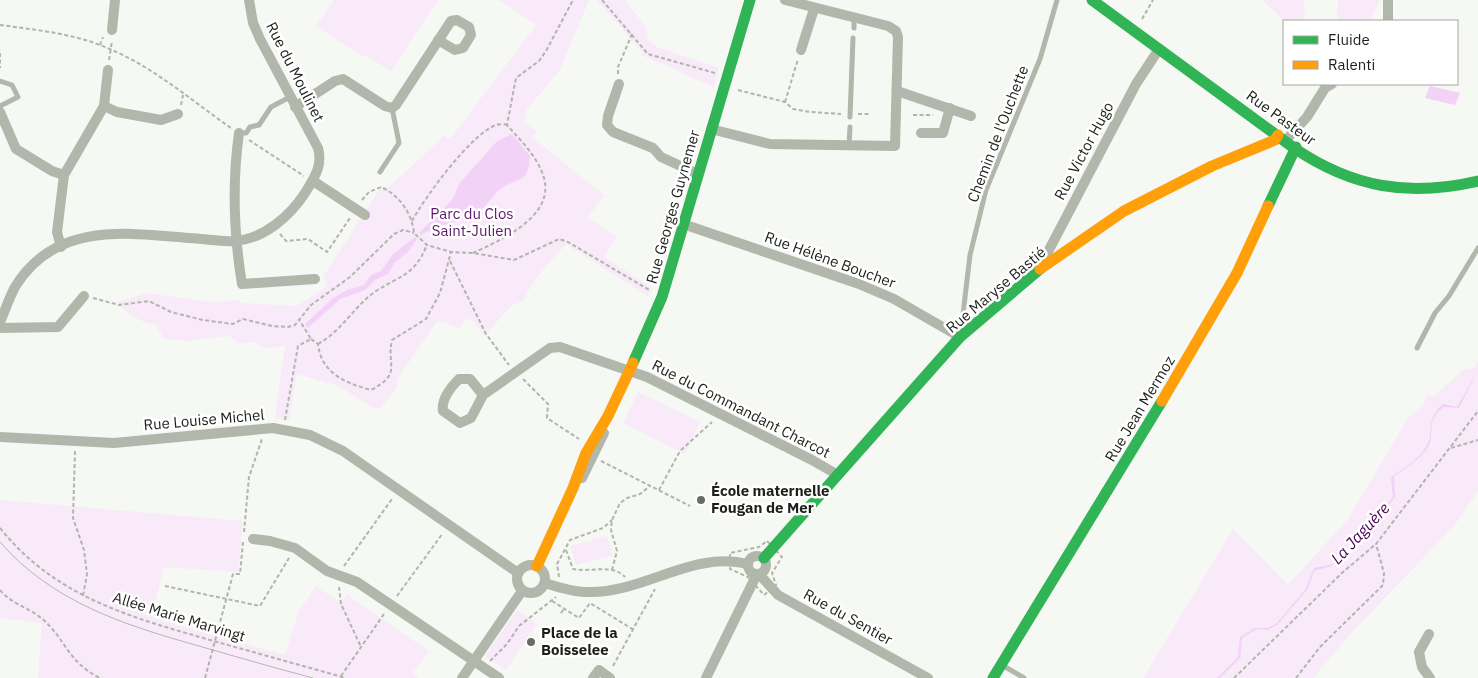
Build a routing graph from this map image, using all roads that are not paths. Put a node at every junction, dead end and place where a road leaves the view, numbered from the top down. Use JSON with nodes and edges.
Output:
{"nodes":[{"id":1,"x":115,"y":0,"type":"edge"},
{"id":2,"x":249,"y":0,"type":"edge"},
{"id":3,"x":750,"y":0,"type":"edge"},
{"id":4,"x":785,"y":0,"type":"edge"},
{"id":5,"x":1057,"y":0,"type":"edge"},
{"id":6,"x":1092,"y":0,"type":"edge"},
{"id":7,"x":1388,"y":0,"type":"edge"},
{"id":8,"x":814,"y":9,"type":"junction"},
{"id":9,"x":1388,"y":20,"type":"edge"},
{"id":10,"x":112,"y":30,"type":"dead end"},
{"id":11,"x":853,"y":38,"type":"dead end"},
{"id":12,"x":438,"y":40,"type":"dead end"},
{"id":13,"x":1159,"y":49,"type":"junction"},
{"id":14,"x":801,"y":50,"type":"road end"},
{"id":15,"x":108,"y":70,"type":"dead end"},
{"id":16,"x":0,"y":81,"type":"edge"},
{"id":17,"x":619,"y":84,"type":"road end"},
{"id":18,"x":1331,"y":85,"type":"edge"},
{"id":19,"x":897,"y":91,"type":"junction"},
{"id":20,"x":290,"y":97,"type":"junction"},
{"id":21,"x":0,"y":106,"type":"edge"},
{"id":22,"x":104,"y":106,"type":"junction"},
{"id":23,"x":295,"y":107,"type":"junction"},
{"id":24,"x":392,"y":108,"type":"junction"},
{"id":25,"x":950,"y":108,"type":"junction"},
{"id":26,"x":0,"y":112,"type":"edge"},
{"id":27,"x":178,"y":114,"type":"dead end"},
{"id":28,"x":850,"y":116,"type":"road end"},
{"id":29,"x":971,"y":116,"type":"dead end"},
{"id":30,"x":850,"y":127,"type":"dead end"},
{"id":31,"x":711,"y":129,"type":"junction"},
{"id":32,"x":921,"y":133,"type":"dead end"},
{"id":33,"x":239,"y":134,"type":"joint"},
{"id":34,"x":1282,"y":137,"type":"junction"},
{"id":35,"x":849,"y":145,"type":"junction"},
{"id":36,"x":1296,"y":147,"type":"junction"},
{"id":37,"x":380,"y":172,"type":"dead end"},
{"id":38,"x":698,"y":174,"type":"junction"},
{"id":39,"x":64,"y":175,"type":"junction"},
{"id":40,"x":313,"y":181,"type":"junction"},
{"id":41,"x":1478,"y":181,"type":"edge"},
{"id":42,"x":360,"y":212,"type":"road end"},
{"id":43,"x":683,"y":224,"type":"junction"},
{"id":44,"x":235,"y":241,"type":"junction"},
{"id":45,"x":61,"y":246,"type":"junction"},
{"id":46,"x":1478,"y":248,"type":"edge"},
{"id":47,"x":1039,"y":270,"type":"junction"},
{"id":48,"x":315,"y":279,"type":"dead end"},
{"id":49,"x":84,"y":296,"type":"road end"},
{"id":50,"x":0,"y":322,"type":"edge"},
{"id":51,"x":0,"y":328,"type":"edge"},
{"id":52,"x":960,"y":337,"type":"junction"},
{"id":53,"x":1417,"y":348,"type":"dead end"},
{"id":54,"x":630,"y":371,"type":"junction"},
{"id":55,"x":483,"y":395,"type":"junction"},
{"id":56,"x":608,"y":416,"type":"junction"},
{"id":57,"x":0,"y":437,"type":"edge"},
{"id":58,"x":838,"y":476,"type":"junction"},
{"id":59,"x":573,"y":488,"type":"junction"},
{"id":60,"x":253,"y":539,"type":"dead end"},
{"id":61,"x":764,"y":558,"type":"junction"},
{"id":62,"x":748,"y":564,"type":"junction"},
{"id":63,"x":537,"y":566,"type":"junction"},
{"id":64,"x":518,"y":573,"type":"junction"},
{"id":65,"x":758,"y":574,"type":"junction"},
{"id":66,"x":545,"y":583,"type":"junction"},
{"id":67,"x":522,"y":591,"type":"junction"},
{"id":68,"x":1429,"y":634,"type":"dead end"},
{"id":69,"x":474,"y":661,"type":"junction"},
{"id":70,"x":1001,"y":665,"type":"junction"},
{"id":71,"x":609,"y":677,"type":"edge"},
{"id":72,"x":462,"y":678,"type":"edge"},
{"id":73,"x":499,"y":678,"type":"edge"},
{"id":74,"x":593,"y":678,"type":"edge"},
{"id":75,"x":706,"y":678,"type":"edge"},
{"id":76,"x":928,"y":678,"type":"edge"},
{"id":77,"x":993,"y":678,"type":"edge"},
{"id":78,"x":1024,"y":678,"type":"edge"},
{"id":79,"x":1430,"y":678,"type":"edge"}],
"edges":[{"from":1,"to":10,"type":"street"},
{"from":2,"to":20,"type":"street","name":"Rue du Moulinet"},
{"from":3,"to":31,"type":"street","name":"Rue Georges Guynemer"},
{"from":4,"to":8,"type":"street"},
{"from":5,"to":52,"type":"lane","name":"Chemin de l'Ouchette"},
{"from":6,"to":13,"type":"street","name":"Rue Pasteur"},
{"from":7,"to":9,"type":"street"},
{"from":8,"to":14,"type":"street"},
{"from":8,"to":19,"type":"street"},
{"from":11,"to":28,"type":"lane"},
{"from":12,"to":24,"type":"street"},
{"from":13,"to":34,"type":"street","name":"Rue Pasteur"},
{"from":13,"to":47,"type":"street","name":"Rue Victor Hugo"},
{"from":15,"to":22,"type":"street"},
{"from":16,"to":21,"type":"lane"},
{"from":17,"to":38,"type":"street"},
{"from":18,"to":34,"type":"street"},
{"from":19,"to":25,"type":"street"},
{"from":19,"to":35,"type":"street"},
{"from":20,"to":23,"type":"street","name":"Rue du Moulinet"},
{"from":20,"to":33,"type":"lane"},
{"from":22,"to":27,"type":"street"},
{"from":22,"to":39,"type":"street"},
{"from":23,"to":24,"type":"street"},
{"from":23,"to":40,"type":"street","name":"Rue du Moulinet"},
{"from":24,"to":37,"type":"lane"},
{"from":25,"to":29,"type":"street"},
{"from":25,"to":32,"type":"street"},
{"from":26,"to":39,"type":"street"},
{"from":30,"to":35,"type":"lane"},
{"from":31,"to":35,"type":"street"},
{"from":31,"to":38,"type":"street","name":"Rue Georges Guynemer"},
{"from":33,"to":44,"type":"street"},
{"from":34,"to":36,"type":"street","name":"Rue Pasteur"},
{"from":34,"to":47,"type":"street","name":"Rue Maryse Bastié"},
{"from":36,"to":41,"type":"street","name":"Rue Pasteur"},
{"from":36,"to":70,"type":"street","name":"Rue Jean Mermoz"},
{"from":38,"to":43,"type":"street","name":"Rue Georges Guynemer"},
{"from":39,"to":45,"type":"street"},
{"from":40,"to":42,"type":"street"},
{"from":40,"to":44,"type":"street"},
{"from":43,"to":52,"type":"street","name":"Rue Hélène Boucher"},
{"from":43,"to":54,"type":"street","name":"Rue Georges Guynemer"},
{"from":44,"to":45,"type":"street"},
{"from":44,"to":48,"type":"street"},
{"from":45,"to":50,"type":"street"},
{"from":46,"to":53,"type":"lane"},
{"from":47,"to":52,"type":"street","name":"Rue Maryse Bastié"},
{"from":49,"to":51,"type":"street"},
{"from":52,"to":58,"type":"street","name":"Rue Maryse Bastié"},
{"from":54,"to":55,"type":"street","name":"Rue du Commandant Charcot"},
{"from":54,"to":56,"type":"street","name":"Rue Georges Guynemer"},
{"from":54,"to":58,"type":"street","name":"Rue du Commandant Charcot"},
{"from":55,"to":55,"type":"street"},
{"from":56,"to":59,"type":"street","name":"Rue Georges Guynemer"},
{"from":56,"to":59,"type":"street","name":"Rue Georges Guynemer"},
{"from":57,"to":64,"type":"street","name":"Rue Louise Michel"},
{"from":58,"to":61,"type":"street","name":"Rue Maryse Bastié"},
{"from":59,"to":63,"type":"street","name":"Rue Georges Guynemer"},
{"from":60,"to":69,"type":"street"},
{"from":61,"to":62,"type":"street"},
{"from":61,"to":65,"type":"street"},
{"from":62,"to":65,"type":"street"},
{"from":62,"to":66,"type":"street"},
{"from":63,"to":64,"type":"street"},
{"from":63,"to":66,"type":"street"},
{"from":64,"to":67,"type":"street"},
{"from":65,"to":75,"type":"street"},
{"from":65,"to":76,"type":"street","name":"Rue du Sentier"},
{"from":66,"to":67,"type":"street"},
{"from":67,"to":69,"type":"street"},
{"from":68,"to":79,"type":"street"},
{"from":69,"to":72,"type":"street"},
{"from":69,"to":73,"type":"street"},
{"from":70,"to":77,"type":"street","name":"Rue Jean Mermoz"},
{"from":70,"to":78,"type":"lane"},
{"from":71,"to":74,"type":"street"}]}
